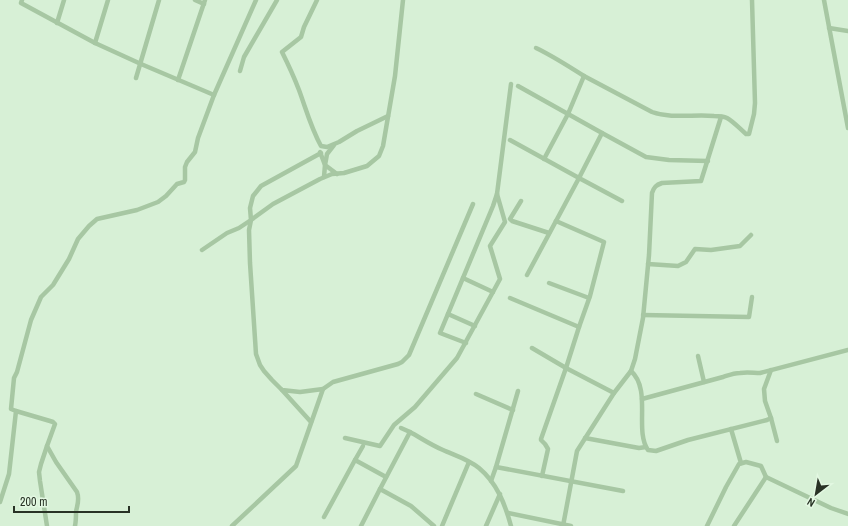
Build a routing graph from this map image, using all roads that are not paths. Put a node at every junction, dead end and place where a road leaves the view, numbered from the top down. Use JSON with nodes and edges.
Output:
{"nodes":[{"id":1,"x":22,"y":0,"type":"edge"},
{"id":2,"x":64,"y":0,"type":"edge"},
{"id":3,"x":108,"y":0,"type":"edge"},
{"id":4,"x":159,"y":0,"type":"edge"},
{"id":5,"x":195,"y":0,"type":"edge"},
{"id":6,"x":256,"y":0,"type":"edge"},
{"id":7,"x":277,"y":0,"type":"edge"},
{"id":8,"x":317,"y":0,"type":"edge"},
{"id":9,"x":403,"y":0,"type":"edge"},
{"id":10,"x":752,"y":0,"type":"edge"},
{"id":11,"x":824,"y":0,"type":"edge"},
{"id":12,"x":205,"y":2,"type":"edge"},
{"id":13,"x":57,"y":23,"type":"junction"},
{"id":14,"x":829,"y":28,"type":"junction"},
{"id":15,"x":848,"y":31,"type":"edge"},
{"id":16,"x":95,"y":43,"type":"junction"},
{"id":17,"x":536,"y":48,"type":"dead end"},
{"id":18,"x":140,"y":64,"type":"junction"},
{"id":19,"x":240,"y":71,"type":"dead end"},
{"id":20,"x":584,"y":76,"type":"junction"},
{"id":21,"x":136,"y":78,"type":"dead end"},
{"id":22,"x":178,"y":80,"type":"junction"},
{"id":23,"x":511,"y":84,"type":"dead end"},
{"id":24,"x":518,"y":86,"type":"dead end"},
{"id":25,"x":214,"y":95,"type":"junction"},
{"id":26,"x":568,"y":114,"type":"junction"},
{"id":27,"x":388,"y":116,"type":"junction"},
{"id":28,"x":722,"y":116,"type":"junction"},
{"id":29,"x":848,"y":128,"type":"edge"},
{"id":30,"x":602,"y":133,"type":"junction"},
{"id":31,"x":510,"y":140,"type":"dead end"},
{"id":32,"x":319,"y":143,"type":"junction"},
{"id":33,"x":335,"y":144,"type":"junction"},
{"id":34,"x":321,"y":153,"type":"junction"},
{"id":35,"x":544,"y":159,"type":"junction"},
{"id":36,"x":708,"y":161,"type":"junction"},
{"id":37,"x":325,"y":165,"type":"junction"},
{"id":38,"x":337,"y":174,"type":"junction"},
{"id":39,"x":324,"y":177,"type":"junction"},
{"id":40,"x":579,"y":178,"type":"junction"},
{"id":41,"x":497,"y":194,"type":"junction"},
{"id":42,"x":521,"y":201,"type":"dead end"},
{"id":43,"x":622,"y":201,"type":"dead end"},
{"id":44,"x":473,"y":204,"type":"dead end"},
{"id":45,"x":251,"y":220,"type":"junction"},
{"id":46,"x":556,"y":221,"type":"junction"},
{"id":47,"x":549,"y":233,"type":"junction"},
{"id":48,"x":751,"y":235,"type":"dead end"},
{"id":49,"x":202,"y":250,"type":"dead end"},
{"id":50,"x":648,"y":264,"type":"junction"},
{"id":51,"x":527,"y":274,"type":"dead end"},
{"id":52,"x":463,"y":278,"type":"junction"},
{"id":53,"x":548,"y":283,"type":"dead end"},
{"id":54,"x":493,"y":292,"type":"junction"},
{"id":55,"x":752,"y":297,"type":"dead end"},
{"id":56,"x":510,"y":298,"type":"dead end"},
{"id":57,"x":589,"y":298,"type":"junction"},
{"id":58,"x":448,"y":314,"type":"junction"},
{"id":59,"x":643,"y":315,"type":"junction"},
{"id":60,"x":475,"y":326,"type":"junction"},
{"id":61,"x":579,"y":327,"type":"junction"},
{"id":62,"x":466,"y":343,"type":"junction"},
{"id":63,"x":532,"y":348,"type":"dead end"},
{"id":64,"x":848,"y":350,"type":"edge"},
{"id":65,"x":698,"y":356,"type":"dead end"},
{"id":66,"x":566,"y":368,"type":"junction"},
{"id":67,"x":771,"y":370,"type":"junction"},
{"id":68,"x":631,"y":371,"type":"junction"},
{"id":69,"x":704,"y":382,"type":"junction"},
{"id":70,"x":323,"y":389,"type":"junction"},
{"id":71,"x":282,"y":390,"type":"junction"},
{"id":72,"x":518,"y":391,"type":"dead end"},
{"id":73,"x":614,"y":393,"type":"junction"},
{"id":74,"x":476,"y":394,"type":"dead end"},
{"id":75,"x":642,"y":399,"type":"junction"},
{"id":76,"x":513,"y":410,"type":"junction"},
{"id":77,"x":16,"y":411,"type":"junction"},
{"id":78,"x":771,"y":418,"type":"junction"},
{"id":79,"x":311,"y":422,"type":"junction"},
{"id":80,"x":401,"y":428,"type":"dead end"},
{"id":81,"x":731,"y":429,"type":"junction"},
{"id":82,"x":410,"y":432,"type":"junction"},
{"id":83,"x":345,"y":438,"type":"dead end"},
{"id":84,"x":585,"y":438,"type":"junction"},
{"id":85,"x":777,"y":441,"type":"dead end"},
{"id":86,"x":47,"y":446,"type":"junction"},
{"id":87,"x":363,"y":446,"type":"dead end"},
{"id":88,"x":646,"y":447,"type":"junction"},
{"id":89,"x":355,"y":460,"type":"junction"},
{"id":90,"x":469,"y":462,"type":"junction"},
{"id":91,"x":741,"y":464,"type":"junction"},
{"id":92,"x":496,"y":467,"type":"junction"},
{"id":93,"x":386,"y":476,"type":"junction"},
{"id":94,"x":542,"y":476,"type":"junction"},
{"id":95,"x":766,"y":477,"type":"junction"},
{"id":96,"x":491,"y":481,"type":"junction"},
{"id":97,"x":571,"y":481,"type":"junction"},
{"id":98,"x":380,"y":489,"type":"junction"},
{"id":99,"x":623,"y":491,"type":"dead end"},
{"id":100,"x":500,"y":494,"type":"junction"},
{"id":101,"x":0,"y":502,"type":"edge"},
{"id":102,"x":508,"y":513,"type":"junction"},
{"id":103,"x":848,"y":514,"type":"edge"},
{"id":104,"x":324,"y":517,"type":"dead end"},
{"id":105,"x":564,"y":525,"type":"edge"},
{"id":106,"x":47,"y":526,"type":"edge"},
{"id":107,"x":75,"y":526,"type":"edge"},
{"id":108,"x":232,"y":526,"type":"edge"},
{"id":109,"x":361,"y":526,"type":"edge"},
{"id":110,"x":434,"y":526,"type":"edge"},
{"id":111,"x":442,"y":526,"type":"edge"},
{"id":112,"x":486,"y":526,"type":"edge"},
{"id":113,"x":512,"y":526,"type":"edge"},
{"id":114,"x":571,"y":526,"type":"edge"},
{"id":115,"x":707,"y":526,"type":"edge"},
{"id":116,"x":734,"y":526,"type":"edge"}],
"edges":[{"from":1,"to":13,"type":"street"},
{"from":2,"to":13,"type":"street"},
{"from":3,"to":16,"type":"street"},
{"from":4,"to":18,"type":"street"},
{"from":5,"to":12,"type":"street"},
{"from":6,"to":25,"type":"street"},
{"from":7,"to":19,"type":"street"},
{"from":8,"to":32,"type":"street"},
{"from":9,"to":27,"type":"street"},
{"from":10,"to":28,"type":"street"},
{"from":11,"to":14,"type":"street"},
{"from":12,"to":22,"type":"street"},
{"from":13,"to":16,"type":"street"},
{"from":14,"to":15,"type":"street"},
{"from":14,"to":29,"type":"street"},
{"from":16,"to":18,"type":"street"},
{"from":17,"to":20,"type":"street"},
{"from":18,"to":21,"type":"street"},
{"from":18,"to":22,"type":"street"},
{"from":20,"to":26,"type":"street"},
{"from":20,"to":28,"type":"street"},
{"from":22,"to":25,"type":"street"},
{"from":23,"to":41,"type":"street"},
{"from":24,"to":26,"type":"street"},
{"from":25,"to":77,"type":"street"},
{"from":26,"to":30,"type":"street"},
{"from":26,"to":35,"type":"street"},
{"from":27,"to":33,"type":"street"},
{"from":27,"to":38,"type":"street"},
{"from":28,"to":36,"type":"street"},
{"from":30,"to":36,"type":"street"},
{"from":30,"to":40,"type":"street"},
{"from":31,"to":35,"type":"street"},
{"from":32,"to":33,"type":"street"},
{"from":32,"to":34,"type":"street"},
{"from":33,"to":37,"type":"street"},
{"from":34,"to":37,"type":"street"},
{"from":34,"to":45,"type":"street"},
{"from":35,"to":40,"type":"street"},
{"from":36,"to":50,"type":"street"},
{"from":37,"to":38,"type":"street"},
{"from":37,"to":39,"type":"street"},
{"from":38,"to":39,"type":"street"},
{"from":39,"to":45,"type":"street"},
{"from":40,"to":43,"type":"street"},
{"from":40,"to":46,"type":"street"},
{"from":41,"to":52,"type":"street"},
{"from":41,"to":54,"type":"street"},
{"from":42,"to":47,"type":"street"},
{"from":44,"to":70,"type":"street"},
{"from":45,"to":49,"type":"street"},
{"from":45,"to":71,"type":"street"},
{"from":46,"to":47,"type":"street"},
{"from":46,"to":57,"type":"street"},
{"from":47,"to":51,"type":"street"},
{"from":48,"to":50,"type":"street"},
{"from":50,"to":59,"type":"street"},
{"from":52,"to":54,"type":"street"},
{"from":52,"to":58,"type":"street"},
{"from":53,"to":57,"type":"street"},
{"from":54,"to":60,"type":"street"},
{"from":55,"to":59,"type":"street"},
{"from":56,"to":61,"type":"street"},
{"from":57,"to":61,"type":"street"},
{"from":58,"to":60,"type":"street"},
{"from":58,"to":62,"type":"street"},
{"from":59,"to":68,"type":"street"},
{"from":60,"to":62,"type":"street"},
{"from":61,"to":66,"type":"street"},
{"from":62,"to":83,"type":"street"},
{"from":63,"to":66,"type":"street"},
{"from":64,"to":67,"type":"street"},
{"from":65,"to":69,"type":"street"},
{"from":66,"to":73,"type":"street"},
{"from":66,"to":94,"type":"street"},
{"from":67,"to":69,"type":"street"},
{"from":67,"to":78,"type":"street"},
{"from":68,"to":73,"type":"street"},
{"from":68,"to":75,"type":"street"},
{"from":69,"to":75,"type":"street"},
{"from":70,"to":71,"type":"street"},
{"from":70,"to":79,"type":"street"},
{"from":71,"to":79,"type":"street"},
{"from":72,"to":76,"type":"street"},
{"from":73,"to":84,"type":"street"},
{"from":74,"to":76,"type":"street"},
{"from":75,"to":88,"type":"street"},
{"from":76,"to":92,"type":"street"},
{"from":77,"to":86,"type":"street"},
{"from":77,"to":101,"type":"street"},
{"from":78,"to":81,"type":"street"},
{"from":78,"to":85,"type":"street"},
{"from":79,"to":108,"type":"street"},
{"from":80,"to":82,"type":"street"},
{"from":81,"to":88,"type":"street"},
{"from":81,"to":91,"type":"street"},
{"from":82,"to":90,"type":"street"},
{"from":82,"to":93,"type":"street"},
{"from":84,"to":88,"type":"street"},
{"from":84,"to":97,"type":"street"},
{"from":86,"to":106,"type":"street"},
{"from":86,"to":107,"type":"street"},
{"from":87,"to":89,"type":"street"},
{"from":89,"to":93,"type":"street"},
{"from":89,"to":104,"type":"street"},
{"from":90,"to":96,"type":"street"},
{"from":90,"to":111,"type":"street"},
{"from":91,"to":95,"type":"street"},
{"from":91,"to":115,"type":"street"},
{"from":92,"to":94,"type":"street"},
{"from":92,"to":96,"type":"street"},
{"from":93,"to":98,"type":"street"},
{"from":94,"to":97,"type":"street"},
{"from":95,"to":103,"type":"street"},
{"from":95,"to":116,"type":"street"},
{"from":96,"to":100,"type":"street"},
{"from":97,"to":99,"type":"street"},
{"from":97,"to":105,"type":"street"},
{"from":98,"to":109,"type":"street"},
{"from":98,"to":110,"type":"street"},
{"from":100,"to":102,"type":"street"},
{"from":100,"to":112,"type":"street"},
{"from":102,"to":105,"type":"street"},
{"from":102,"to":113,"type":"street"},
{"from":105,"to":114,"type":"street"}]}
